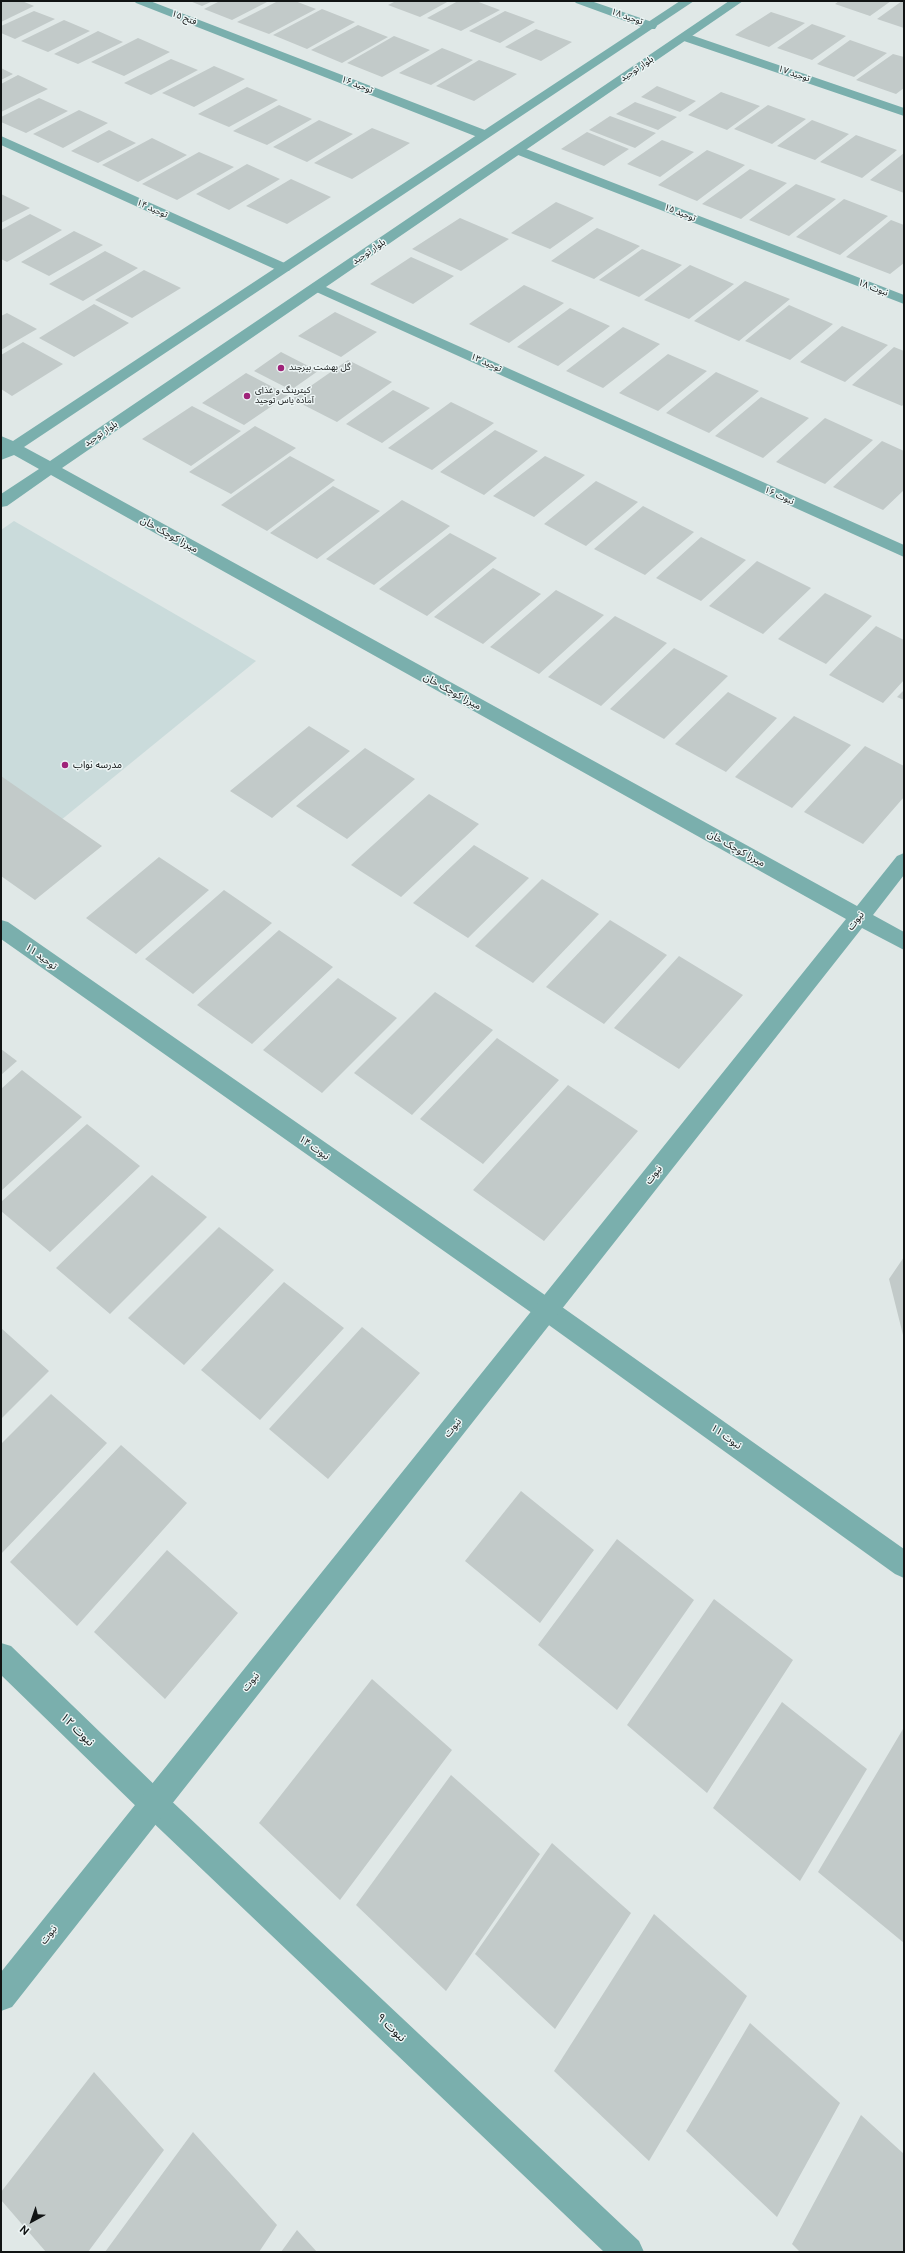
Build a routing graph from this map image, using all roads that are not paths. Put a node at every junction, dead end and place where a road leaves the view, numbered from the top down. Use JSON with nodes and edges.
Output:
{"nodes":[{"id":1,"x":140,"y":1,"type":"edge"},
{"id":2,"x":580,"y":1,"type":"edge"},
{"id":3,"x":688,"y":1,"type":"edge"},
{"id":4,"x":737,"y":1,"type":"edge"},
{"id":5,"x":651,"y":26,"type":"junction"},
{"id":6,"x":228,"y":36,"type":"joint"},
{"id":7,"x":684,"y":37,"type":"junction"},
{"id":8,"x":904,"y":112,"type":"edge"},
{"id":9,"x":485,"y":135,"type":"junction"},
{"id":10,"x":1,"y":140,"type":"edge"},
{"id":11,"x":518,"y":150,"type":"junction"},
{"id":12,"x":284,"y":268,"type":"junction"},
{"id":13,"x":842,"y":276,"type":"joint"},
{"id":14,"x":318,"y":287,"type":"junction"},
{"id":15,"x":904,"y":300,"type":"edge"},
{"id":16,"x":655,"y":440,"type":"joint"},
{"id":17,"x":5,"y":448,"type":"edge"},
{"id":18,"x":50,"y":469,"type":"junction"},
{"id":19,"x":1,"y":502,"type":"edge"},
{"id":20,"x":904,"y":552,"type":"edge"},
{"id":21,"x":904,"y":860,"type":"edge"},
{"id":22,"x":859,"y":917,"type":"junction"},
{"id":23,"x":1,"y":928,"type":"edge"},
{"id":24,"x":904,"y":942,"type":"edge"},
{"id":25,"x":81,"y":986,"type":"joint"},
{"id":26,"x":547,"y":1310,"type":"junction"},
{"id":27,"x":904,"y":1564,"type":"edge"},
{"id":28,"x":1,"y":1656,"type":"edge"},
{"id":29,"x":154,"y":1804,"type":"junction"},
{"id":30,"x":1,"y":1996,"type":"edge"},
{"id":31,"x":628,"y":2252,"type":"edge"}],
"edges":[{"from":1,"to":6,"type":"street","name":"فتح ۱۵"},
{"from":2,"to":5,"type":"street","name":"توحید ۱۸"},
{"from":3,"to":5,"type":"street"},
{"from":4,"to":7,"type":"street","name":"بلوار توحید"},
{"from":5,"to":9,"type":"street"},
{"from":6,"to":9,"type":"street","name":"توحید ۱۶"},
{"from":7,"to":8,"type":"street","name":"توحید ۱۷"},
{"from":7,"to":11,"type":"street","name":"بلوار توحید"},
{"from":9,"to":12,"type":"street"},
{"from":10,"to":12,"type":"street","name":"توحید ۱۴"},
{"from":11,"to":13,"type":"street","name":"توحید ۱۵"},
{"from":11,"to":14,"type":"street","name":"بلوار توحید"},
{"from":12,"to":17,"type":"street"},
{"from":13,"to":15,"type":"street","name":"نبوت ۱۸"},
{"from":14,"to":16,"type":"street","name":"توحید ۱۳"},
{"from":14,"to":18,"type":"street","name":"بلوار توحید"},
{"from":16,"to":20,"type":"street","name":"نبوت ۱۶"},
{"from":17,"to":18,"type":"street","name":"میرزا کوچک خان"},
{"from":18,"to":19,"type":"street","name":"بلوار توحید"},
{"from":18,"to":22,"type":"street","name":"میرزا کوچک خان"},
{"from":21,"to":22,"type":"street","name":"نبوت"},
{"from":22,"to":24,"type":"street","name":"میرزا کوچک خان"},
{"from":22,"to":26,"type":"street","name":"نبوت"},
{"from":23,"to":25,"type":"street","name":"توحید ۱۱"},
{"from":25,"to":26,"type":"street","name":"نبوت ۱۴"},
{"from":26,"to":27,"type":"street","name":"نبوت ۱۱"},
{"from":26,"to":29,"type":"street","name":"نبوت"},
{"from":28,"to":29,"type":"street","name":"نبوت ۱۲"},
{"from":29,"to":30,"type":"street","name":"نبوت"},
{"from":29,"to":31,"type":"street","name":"نبوت ۹"}]}
